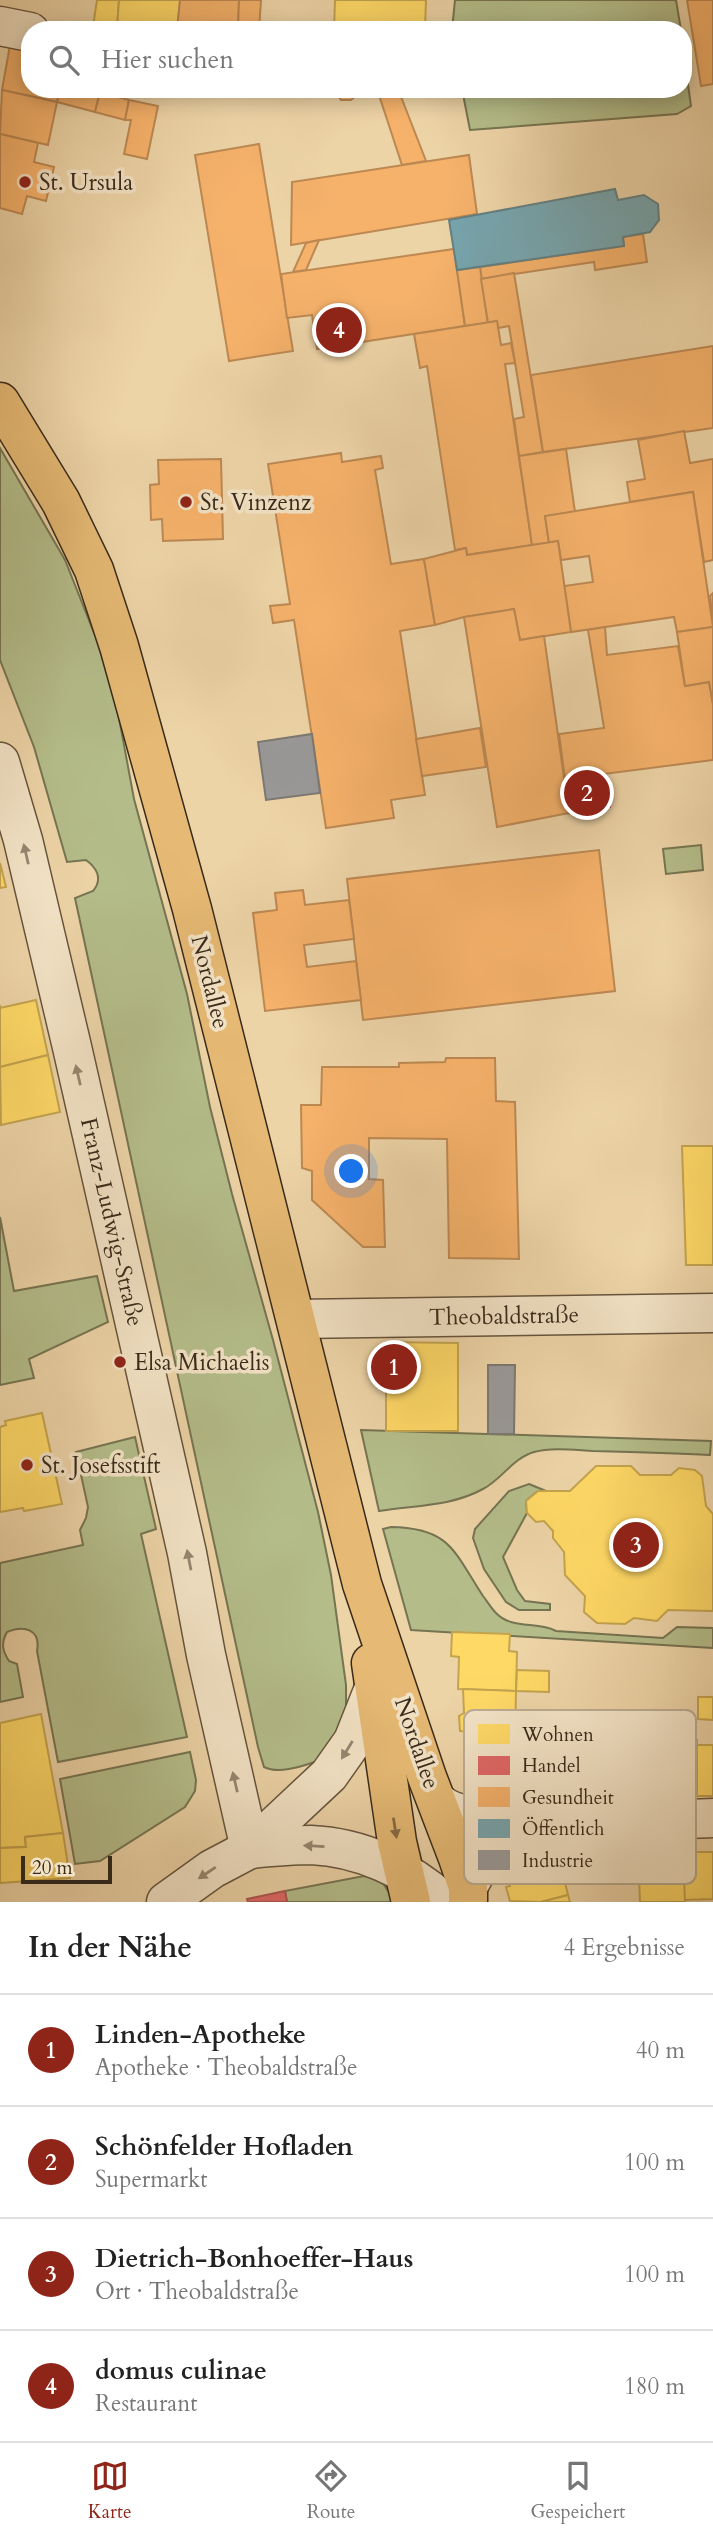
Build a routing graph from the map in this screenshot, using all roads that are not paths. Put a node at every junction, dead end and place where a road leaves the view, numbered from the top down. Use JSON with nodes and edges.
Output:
{"nodes":[{"id":1,"x":0,"y":26,"type":"edge"},
{"id":2,"x":21,"y":30,"type":"edge"},
{"id":3,"x":0,"y":402,"type":"edge"},
{"id":4,"x":0,"y":762,"type":"edge"},
{"id":5,"x":713,"y":1313,"type":"edge"},
{"id":6,"x":296,"y":1319,"type":"junction"},
{"id":7,"x":362,"y":1584,"type":"junction"},
{"id":8,"x":374,"y":1688,"type":"junction"},
{"id":9,"x":438,"y":1802,"type":"junction"},
{"id":10,"x":464,"y":1814,"type":"edge"},
{"id":11,"x":250,"y":1849,"type":"junction"},
{"id":12,"x":407,"y":1886,"type":"edge"},
{"id":13,"x":460,"y":1897,"type":"edge"},
{"id":14,"x":166,"y":1902,"type":"edge"}],
"edges":[{"from":1,"to":2,"type":"street"},
{"from":3,"to":6,"type":"main road","name":"Nordallee"},
{"from":11,"to":4,"type":"street","name":"Franz-Ludwig-Straße","one_way":true},
{"from":5,"to":6,"type":"street","name":"Theobaldstraße"},
{"from":6,"to":7,"type":"main road","name":"Nordallee"},
{"from":7,"to":8,"type":"main road","name":"Nordallee"},
{"from":7,"to":9,"type":"main road","name":"Nordallee"},
{"from":8,"to":11,"type":"street","one_way":true},
{"from":8,"to":12,"type":"main road","name":"Nordallee","one_way":true},
{"from":9,"to":10,"type":"street"},
{"from":9,"to":13,"type":"main road","name":"Nordallee"},
{"from":12,"to":11,"type":"street","one_way":true},
{"from":11,"to":14,"type":"street","one_way":true},
{"from":12,"to":13,"type":"street"}]}
